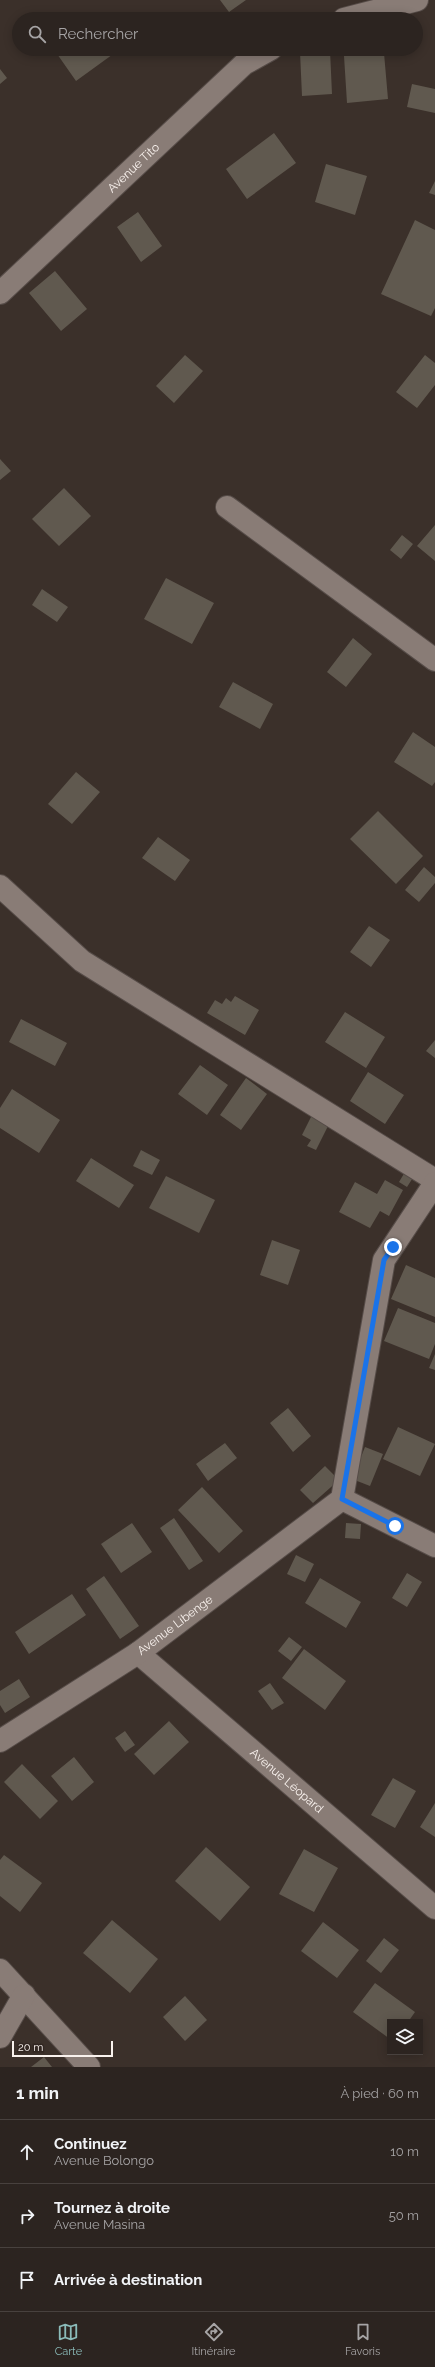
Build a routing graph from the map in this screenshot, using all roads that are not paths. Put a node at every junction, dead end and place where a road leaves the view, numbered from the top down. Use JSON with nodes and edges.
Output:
{"nodes":[{"id":1,"x":417,"y":0,"type":"edge"},
{"id":2,"x":371,"y":12,"type":"edge"},
{"id":3,"x":258,"y":56,"type":"edge"},
{"id":4,"x":0,"y":293,"type":"edge"},
{"id":5,"x":227,"y":507,"type":"dead end"},
{"id":6,"x":435,"y":660,"type":"edge"},
{"id":7,"x":0,"y":886,"type":"edge"},
{"id":8,"x":435,"y":1182,"type":"edge"},
{"id":9,"x":342,"y":1499,"type":"junction"},
{"id":10,"x":435,"y":1546,"type":"edge"},
{"id":11,"x":138,"y":1653,"type":"junction"},
{"id":12,"x":0,"y":1741,"type":"edge"},
{"id":13,"x":435,"y":1908,"type":"edge"},
{"id":14,"x":0,"y":1970,"type":"edge"},
{"id":15,"x":24,"y":1995,"type":"junction"},
{"id":16,"x":0,"y":2037,"type":"edge"},
{"id":17,"x":89,"y":2067,"type":"edge"}],
"edges":[{"from":1,"to":2,"type":"street"},
{"from":3,"to":4,"type":"street","name":"Avenue Tito"},
{"from":5,"to":6,"type":"street"},
{"from":7,"to":8,"type":"street"},
{"from":8,"to":9,"type":"street"},
{"from":9,"to":10,"type":"street"},
{"from":9,"to":11,"type":"street","name":"Avenue Libenge"},
{"from":11,"to":12,"type":"street","name":"Avenue Libenge"},
{"from":11,"to":13,"type":"street","name":"Avenue Léopard"},
{"from":14,"to":15,"type":"street"},
{"from":15,"to":16,"type":"street"},
{"from":15,"to":17,"type":"street"}]}
